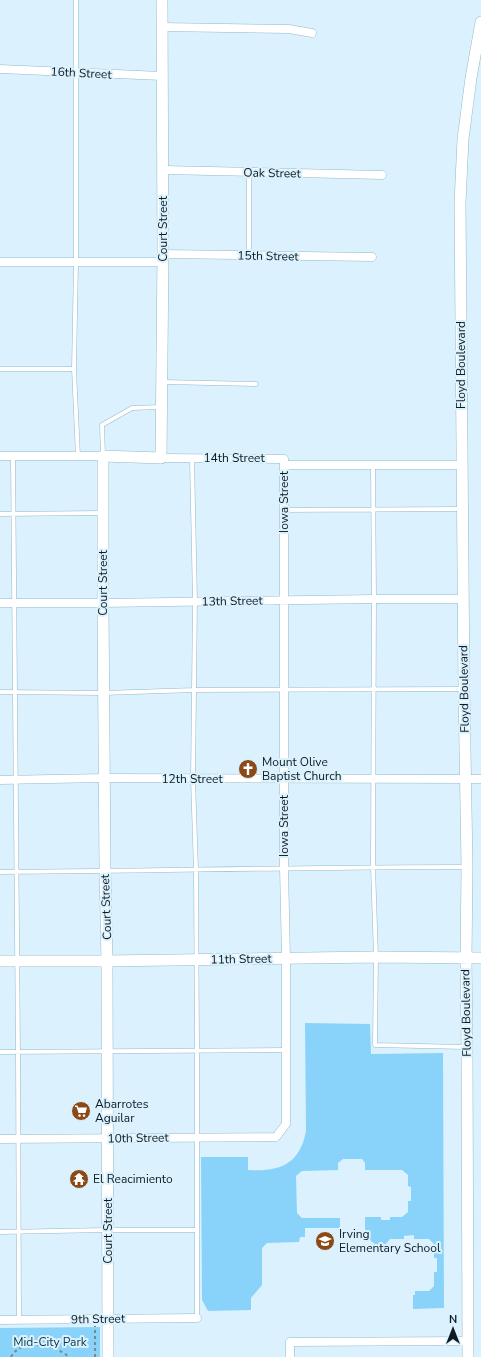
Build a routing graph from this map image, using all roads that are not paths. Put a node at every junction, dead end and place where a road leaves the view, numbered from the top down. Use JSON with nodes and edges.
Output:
{"nodes":[{"id":1,"x":76,"y":0,"type":"edge"},
{"id":2,"x":162,"y":0,"type":"edge"},
{"id":3,"x":481,"y":22,"type":"edge"},
{"id":4,"x":162,"y":27,"type":"junction"},
{"id":5,"x":312,"y":33,"type":"dead end"},
{"id":6,"x":0,"y":69,"type":"edge"},
{"id":7,"x":76,"y":72,"type":"junction"},
{"id":8,"x":162,"y":76,"type":"junction"},
{"id":9,"x":163,"y":170,"type":"junction"},
{"id":10,"x":249,"y":172,"type":"junction"},
{"id":11,"x":382,"y":175,"type":"dead end"},
{"id":12,"x":249,"y":256,"type":"junction"},
{"id":13,"x":372,"y":257,"type":"dead end"},
{"id":14,"x":163,"y":258,"type":"junction"},
{"id":15,"x":0,"y":262,"type":"edge"},
{"id":16,"x":76,"y":262,"type":"junction"},
{"id":17,"x":0,"y":369,"type":"edge"},
{"id":18,"x":74,"y":369,"type":"junction"},
{"id":19,"x":162,"y":382,"type":"junction"},
{"id":20,"x":256,"y":384,"type":"dead end"},
{"id":21,"x":162,"y":407,"type":"junction"},
{"id":22,"x":0,"y":456,"type":"edge"},
{"id":23,"x":13,"y":456,"type":"junction"},
{"id":24,"x":78,"y":456,"type":"junction"},
{"id":25,"x":103,"y":456,"type":"junction"},
{"id":26,"x":161,"y":458,"type":"junction"},
{"id":27,"x":192,"y":458,"type":"junction"},
{"id":28,"x":373,"y":464,"type":"junction"},
{"id":29,"x":284,"y":465,"type":"junction"},
{"id":30,"x":462,"y":465,"type":"junction"},
{"id":31,"x":462,"y":509,"type":"junction"},
{"id":32,"x":284,"y":510,"type":"junction"},
{"id":33,"x":374,"y":510,"type":"junction"},
{"id":34,"x":104,"y":513,"type":"junction"},
{"id":35,"x":0,"y":514,"type":"edge"},
{"id":36,"x":13,"y":514,"type":"junction"},
{"id":37,"x":374,"y":598,"type":"junction"},
{"id":38,"x":463,"y":599,"type":"junction"},
{"id":39,"x":284,"y":601,"type":"junction"},
{"id":40,"x":15,"y":602,"type":"junction"},
{"id":41,"x":195,"y":602,"type":"junction"},
{"id":42,"x":0,"y":603,"type":"edge"},
{"id":43,"x":103,"y":603,"type":"junction"},
{"id":44,"x":374,"y":689,"type":"junction"},
{"id":45,"x":464,"y":689,"type":"junction"},
{"id":46,"x":195,"y":690,"type":"junction"},
{"id":47,"x":284,"y":690,"type":"junction"},
{"id":48,"x":0,"y":692,"type":"edge"},
{"id":49,"x":15,"y":692,"type":"junction"},
{"id":50,"x":103,"y":693,"type":"junction"},
{"id":51,"x":104,"y":778,"type":"junction"},
{"id":52,"x":193,"y":779,"type":"junction"},
{"id":53,"x":284,"y":779,"type":"junction"},
{"id":54,"x":465,"y":779,"type":"junction"},
{"id":55,"x":481,"y":779,"type":"edge"},
{"id":56,"x":0,"y":780,"type":"edge"},
{"id":57,"x":15,"y":780,"type":"junction"},
{"id":58,"x":374,"y":780,"type":"junction"},
{"id":59,"x":373,"y":867,"type":"junction"},
{"id":60,"x":467,"y":867,"type":"junction"},
{"id":61,"x":284,"y":868,"type":"junction"},
{"id":62,"x":196,"y":870,"type":"junction"},
{"id":63,"x":105,"y":871,"type":"junction"},
{"id":64,"x":0,"y":872,"type":"edge"},
{"id":65,"x":17,"y":872,"type":"junction"},
{"id":66,"x":376,"y":957,"type":"junction"},
{"id":67,"x":286,"y":958,"type":"junction"},
{"id":68,"x":466,"y":958,"type":"junction"},
{"id":69,"x":481,"y":958,"type":"edge"},
{"id":70,"x":197,"y":960,"type":"junction"},
{"id":71,"x":0,"y":961,"type":"edge"},
{"id":72,"x":17,"y":961,"type":"junction"},
{"id":73,"x":107,"y":961,"type":"junction"},
{"id":74,"x":467,"y":1047,"type":"junction"},
{"id":75,"x":197,"y":1050,"type":"junction"},
{"id":76,"x":286,"y":1050,"type":"junction"},
{"id":77,"x":108,"y":1051,"type":"junction"},
{"id":78,"x":0,"y":1052,"type":"edge"},
{"id":79,"x":18,"y":1052,"type":"junction"},
{"id":80,"x":276,"y":1137,"type":"joint"},
{"id":81,"x":108,"y":1138,"type":"junction"},
{"id":82,"x":197,"y":1138,"type":"junction"},
{"id":83,"x":0,"y":1139,"type":"edge"},
{"id":84,"x":19,"y":1139,"type":"junction"},
{"id":85,"x":107,"y":1230,"type":"junction"},
{"id":86,"x":197,"y":1230,"type":"junction"},
{"id":87,"x":0,"y":1232,"type":"edge"},
{"id":88,"x":19,"y":1232,"type":"junction"},
{"id":89,"x":197,"y":1318,"type":"joint"},
{"id":90,"x":108,"y":1319,"type":"junction"},
{"id":91,"x":0,"y":1320,"type":"edge"},
{"id":92,"x":19,"y":1320,"type":"junction"},
{"id":93,"x":468,"y":1341,"type":"junction"},
{"id":94,"x":108,"y":1357,"type":"edge"},
{"id":95,"x":290,"y":1357,"type":"edge"},
{"id":96,"x":468,"y":1357,"type":"edge"}],
"edges":[{"from":1,"to":7,"type":"lane"},
{"from":2,"to":4,"type":"main road","name":"Court Street"},
{"from":3,"to":30,"type":"main road","name":"Floyd Boulevard"},
{"from":4,"to":5,"type":"street"},
{"from":4,"to":8,"type":"main road","name":"Court Street"},
{"from":6,"to":7,"type":"street","name":"16th Street"},
{"from":7,"to":8,"type":"street","name":"16th Street"},
{"from":7,"to":16,"type":"lane"},
{"from":8,"to":9,"type":"main road","name":"Court Street"},
{"from":9,"to":10,"type":"street","name":"Oak Street"},
{"from":9,"to":14,"type":"main road","name":"Court Street"},
{"from":10,"to":11,"type":"street","name":"Oak Street"},
{"from":10,"to":12,"type":"lane"},
{"from":12,"to":13,"type":"street","name":"15th Street"},
{"from":12,"to":14,"type":"street","name":"15th Street"},
{"from":14,"to":16,"type":"street","name":"15th Street"},
{"from":14,"to":19,"type":"main road","name":"Court Street"},
{"from":15,"to":16,"type":"street","name":"15th Street"},
{"from":16,"to":18,"type":"lane"},
{"from":17,"to":18,"type":"lane"},
{"from":18,"to":24,"type":"lane"},
{"from":19,"to":20,"type":"lane"},
{"from":19,"to":21,"type":"main road","name":"Court Street"},
{"from":21,"to":25,"type":"lane"},
{"from":21,"to":26,"type":"main road","name":"Court Street"},
{"from":22,"to":23,"type":"street","name":"14th Street"},
{"from":23,"to":24,"type":"street","name":"14th Street"},
{"from":23,"to":36,"type":"lane"},
{"from":24,"to":25,"type":"street","name":"14th Street"},
{"from":25,"to":26,"type":"main road","name":"14th Street"},
{"from":25,"to":34,"type":"main road","name":"Court Street"},
{"from":26,"to":27,"type":"street","name":"14th Street"},
{"from":27,"to":29,"type":"street","name":"14th Street"},
{"from":27,"to":41,"type":"lane"},
{"from":28,"to":29,"type":"street","name":"14th Street"},
{"from":28,"to":30,"type":"street","name":"14th Street"},
{"from":28,"to":33,"type":"lane"},
{"from":29,"to":32,"type":"street","name":"Iowa Street"},
{"from":30,"to":31,"type":"main road","name":"Floyd Boulevard"},
{"from":31,"to":33,"type":"lane"},
{"from":31,"to":38,"type":"main road","name":"Floyd Boulevard"},
{"from":32,"to":33,"type":"lane"},
{"from":32,"to":39,"type":"street","name":"Iowa Street"},
{"from":33,"to":37,"type":"lane"},
{"from":34,"to":36,"type":"lane"},
{"from":34,"to":43,"type":"main road","name":"Court Street"},
{"from":35,"to":36,"type":"lane"},
{"from":36,"to":40,"type":"lane"},
{"from":37,"to":38,"type":"street","name":"13th Street"},
{"from":37,"to":39,"type":"street","name":"13th Street"},
{"from":37,"to":44,"type":"lane"},
{"from":38,"to":45,"type":"main road","name":"Floyd Boulevard"},
{"from":39,"to":41,"type":"street","name":"13th Street"},
{"from":39,"to":47,"type":"street","name":"Iowa Street"},
{"from":40,"to":42,"type":"street","name":"13th Street"},
{"from":40,"to":43,"type":"street","name":"13th Street"},
{"from":40,"to":49,"type":"lane"},
{"from":41,"to":43,"type":"street","name":"13th Street"},
{"from":41,"to":46,"type":"lane"},
{"from":43,"to":50,"type":"main road","name":"Court Street"},
{"from":44,"to":45,"type":"lane"},
{"from":44,"to":47,"type":"lane"},
{"from":44,"to":58,"type":"lane"},
{"from":45,"to":54,"type":"main road","name":"Floyd Boulevard"},
{"from":46,"to":47,"type":"lane"},
{"from":46,"to":50,"type":"lane"},
{"from":46,"to":52,"type":"lane"},
{"from":47,"to":53,"type":"street","name":"Iowa Street"},
{"from":48,"to":49,"type":"lane"},
{"from":49,"to":50,"type":"lane"},
{"from":49,"to":57,"type":"lane"},
{"from":50,"to":51,"type":"main road","name":"Court Street"},
{"from":51,"to":52,"type":"street","name":"12th Street"},
{"from":51,"to":57,"type":"street","name":"12th Street"},
{"from":51,"to":63,"type":"main road","name":"Court Street"},
{"from":52,"to":53,"type":"street","name":"12th Street"},
{"from":52,"to":62,"type":"lane"},
{"from":53,"to":58,"type":"street","name":"12th Street"},
{"from":53,"to":61,"type":"street","name":"Iowa Street"},
{"from":54,"to":55,"type":"street","name":"12th Street"},
{"from":54,"to":58,"type":"street","name":"12th Street"},
{"from":54,"to":60,"type":"main road","name":"Floyd Boulevard"},
{"from":56,"to":57,"type":"street","name":"12th Street"},
{"from":57,"to":65,"type":"lane"},
{"from":58,"to":59,"type":"lane"},
{"from":59,"to":60,"type":"lane"},
{"from":59,"to":61,"type":"lane"},
{"from":59,"to":66,"type":"lane"},
{"from":60,"to":68,"type":"main road","name":"Floyd Boulevard"},
{"from":61,"to":62,"type":"lane"},
{"from":61,"to":67,"type":"street","name":"Iowa Street"},
{"from":62,"to":63,"type":"lane"},
{"from":62,"to":70,"type":"lane"},
{"from":63,"to":65,"type":"lane"},
{"from":63,"to":73,"type":"main road","name":"Court Street"},
{"from":64,"to":65,"type":"lane"},
{"from":65,"to":72,"type":"lane"},
{"from":66,"to":67,"type":"main road","name":"11th Street"},
{"from":66,"to":68,"type":"main road","name":"11th Street"},
{"from":66,"to":74,"type":"lane"},
{"from":67,"to":70,"type":"main road","name":"11th Street"},
{"from":67,"to":76,"type":"street","name":"Iowa Street"},
{"from":68,"to":69,"type":"main road","name":"11th Street"},
{"from":68,"to":74,"type":"main road","name":"Floyd Boulevard"},
{"from":70,"to":73,"type":"main road","name":"11th Street"},
{"from":70,"to":75,"type":"lane"},
{"from":71,"to":72,"type":"main road","name":"11th Street"},
{"from":72,"to":73,"type":"main road","name":"11th Street"},
{"from":72,"to":79,"type":"lane"},
{"from":73,"to":77,"type":"main road","name":"Court Street"},
{"from":74,"to":93,"type":"main road","name":"Floyd Boulevard"},
{"from":75,"to":76,"type":"lane"},
{"from":75,"to":77,"type":"lane"},
{"from":75,"to":82,"type":"lane"},
{"from":76,"to":80,"type":"street","name":"Iowa Street"},
{"from":77,"to":79,"type":"lane"},
{"from":77,"to":81,"type":"main road","name":"Court Street"},
{"from":78,"to":79,"type":"lane"},
{"from":79,"to":84,"type":"lane"},
{"from":80,"to":82,"type":"street","name":"10th Street"},
{"from":81,"to":82,"type":"street","name":"10th Street"},
{"from":81,"to":84,"type":"street","name":"10th Street"},
{"from":81,"to":85,"type":"main road","name":"Court Street"},
{"from":82,"to":86,"type":"lane"},
{"from":83,"to":84,"type":"street","name":"10th Street"},
{"from":84,"to":88,"type":"lane"},
{"from":85,"to":86,"type":"lane"},
{"from":85,"to":88,"type":"lane"},
{"from":85,"to":90,"type":"main road","name":"Court Street"},
{"from":86,"to":89,"type":"lane"},
{"from":87,"to":88,"type":"lane"},
{"from":88,"to":92,"type":"lane"},
{"from":89,"to":90,"type":"street","name":"9th Street"},
{"from":90,"to":92,"type":"street","name":"9th Street"},
{"from":90,"to":94,"type":"main road","name":"Court Street"},
{"from":91,"to":92,"type":"street","name":"9th Street"},
{"from":93,"to":95,"type":"street"},
{"from":93,"to":96,"type":"main road","name":"Floyd Boulevard"}]}
